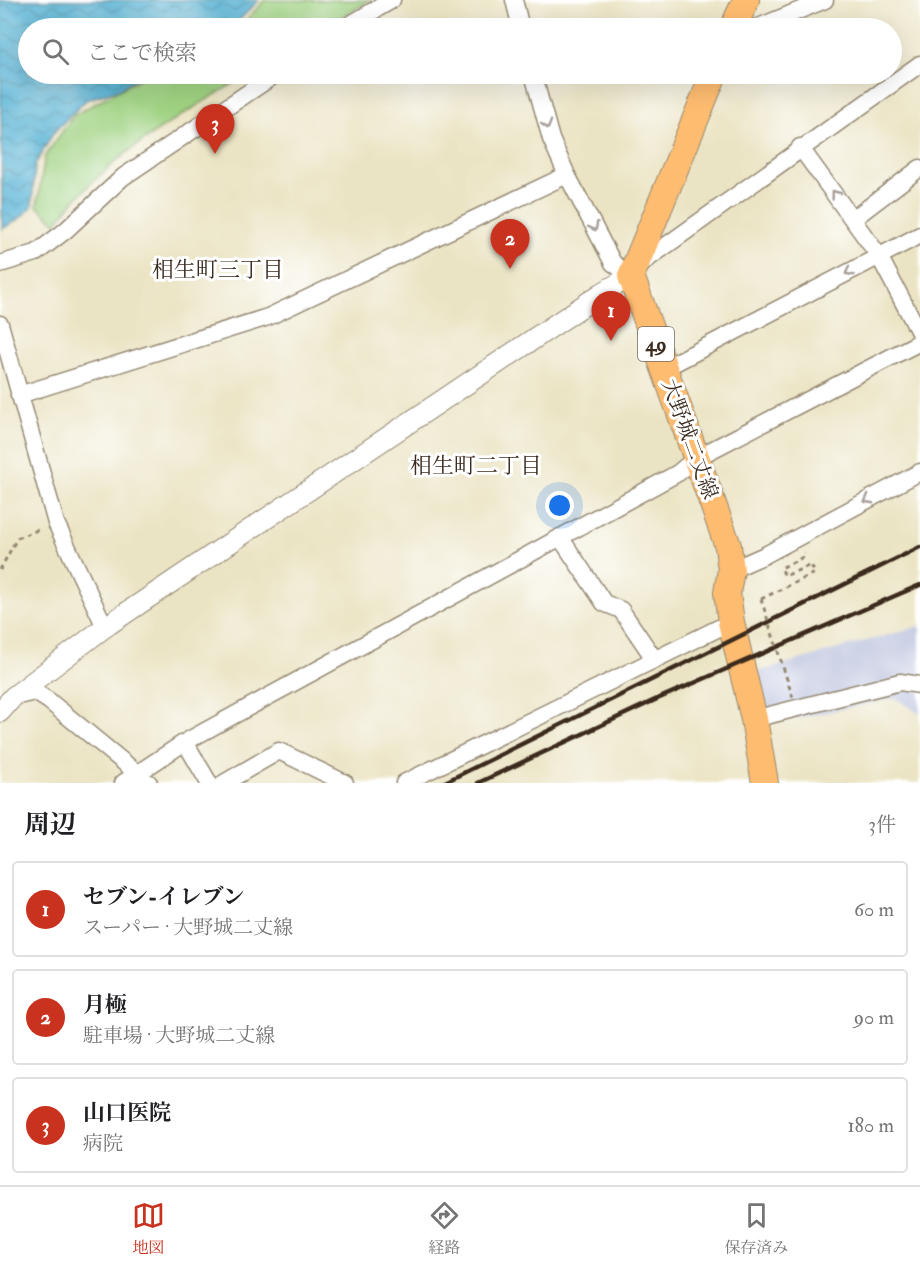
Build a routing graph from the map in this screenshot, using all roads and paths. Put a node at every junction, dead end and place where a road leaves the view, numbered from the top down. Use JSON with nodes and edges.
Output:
{"nodes":[{"id":1,"x":392,"y":0,"type":"edge"},
{"id":2,"x":514,"y":0,"type":"edge"},
{"id":3,"x":746,"y":0,"type":"edge"},
{"id":4,"x":825,"y":0,"type":"edge"},
{"id":5,"x":361,"y":18,"type":"edge"},
{"id":6,"x":518,"y":18,"type":"edge"},
{"id":7,"x":738,"y":18,"type":"edge"},
{"id":8,"x":781,"y":18,"type":"edge"},
{"id":9,"x":920,"y":64,"type":"edge"},
{"id":10,"x":902,"y":76,"type":"edge"},
{"id":11,"x":261,"y":84,"type":"edge"},
{"id":12,"x":536,"y":84,"type":"edge"},
{"id":13,"x":710,"y":84,"type":"edge"},
{"id":14,"x":891,"y":84,"type":"edge"},
{"id":15,"x":800,"y":147,"type":"junction"},
{"id":16,"x":920,"y":168,"type":"edge"},
{"id":17,"x":567,"y":175,"type":"junction"},
{"id":18,"x":853,"y":219,"type":"junction"},
{"id":19,"x":920,"y":235,"type":"edge"},
{"id":20,"x":879,"y":256,"type":"junction"},
{"id":21,"x":0,"y":264,"type":"edge"},
{"id":22,"x":631,"y":276,"type":"junction"},
{"id":23,"x":0,"y":324,"type":"edge"},
{"id":24,"x":920,"y":334,"type":"edge"},
{"id":25,"x":920,"y":342,"type":"edge"},
{"id":26,"x":665,"y":368,"type":"junction"},
{"id":27,"x":20,"y":395,"type":"junction"},
{"id":28,"x":696,"y":458,"type":"junction"},
{"id":29,"x":920,"y":472,"type":"edge"},
{"id":30,"x":56,"y":523,"type":"junction"},
{"id":31,"x":560,"y":537,"type":"junction"},
{"id":32,"x":805,"y":556,"type":"dead end"},
{"id":33,"x":0,"y":570,"type":"edge"},
{"id":34,"x":731,"y":570,"type":"junction"},
{"id":35,"x":731,"y":622,"type":"junction"},
{"id":36,"x":105,"y":627,"type":"junction"},
{"id":37,"x":655,"y":660,"type":"junction"},
{"id":38,"x":920,"y":685,"type":"edge"},
{"id":39,"x":7,"y":696,"type":"edge"},
{"id":40,"x":793,"y":698,"type":"dead end"},
{"id":41,"x":0,"y":712,"type":"edge"},
{"id":42,"x":754,"y":719,"type":"junction"},
{"id":43,"x":185,"y":742,"type":"junction"},
{"id":44,"x":137,"y":780,"type":"edge"},
{"id":45,"x":209,"y":783,"type":"edge"},
{"id":46,"x":224,"y":783,"type":"edge"},
{"id":47,"x":345,"y":783,"type":"edge"},
{"id":48,"x":404,"y":783,"type":"edge"},
{"id":49,"x":765,"y":783,"type":"edge"}],
"edges":[{"from":1,"to":5,"type":"street"},
{"from":2,"to":6,"type":"street"},
{"from":3,"to":7,"type":"main road"},
{"from":4,"to":8,"type":"street"},
{"from":9,"to":10,"type":"street"},
{"from":11,"to":21,"type":"street"},
{"from":12,"to":17,"type":"street","one_way":true},
{"from":13,"to":22,"type":"main road"},
{"from":14,"to":15,"type":"street"},
{"from":18,"to":15,"type":"street","one_way":true},
{"from":15,"to":22,"type":"street"},
{"from":16,"to":18,"type":"street"},
{"from":17,"to":22,"type":"street","one_way":true},
{"from":17,"to":27,"type":"street"},
{"from":18,"to":20,"type":"street"},
{"from":19,"to":20,"type":"street"},
{"from":20,"to":24,"type":"street"},
{"from":20,"to":26,"type":"street","one_way":true},
{"from":22,"to":26,"type":"main road","name":"大野城二丈線","number":"49"},
{"from":22,"to":36,"type":"street"},
{"from":23,"to":27,"type":"street"},
{"from":25,"to":28,"type":"street"},
{"from":26,"to":28,"type":"main road","name":"大野城二丈線","number":"49"},
{"from":27,"to":30,"type":"street"},
{"from":28,"to":31,"type":"street"},
{"from":28,"to":34,"type":"main road","name":"大野城二丈線","number":"49"},
{"from":29,"to":34,"type":"street","one_way":true},
{"from":30,"to":33,"type":"path"},
{"from":30,"to":36,"type":"street"},
{"from":31,"to":37,"type":"street"},
{"from":31,"to":43,"type":"street"},
{"from":32,"to":40,"type":"path","bridge":true},
{"from":34,"to":35,"type":"main road","name":"大野城二丈線","number":"49"},
{"from":35,"to":37,"type":"street"},
{"from":35,"to":42,"type":"main road","name":"大野城二丈線","number":"49"},
{"from":36,"to":39,"type":"street"},
{"from":37,"to":48,"type":"street"},
{"from":38,"to":42,"type":"street"},
{"from":39,"to":41,"type":"street"},
{"from":39,"to":44,"type":"street"},
{"from":42,"to":49,"type":"main road","name":"大野城二丈線","number":"49"},
{"from":43,"to":44,"type":"street"},
{"from":43,"to":45,"type":"street"},
{"from":46,"to":47,"type":"street"}]}
